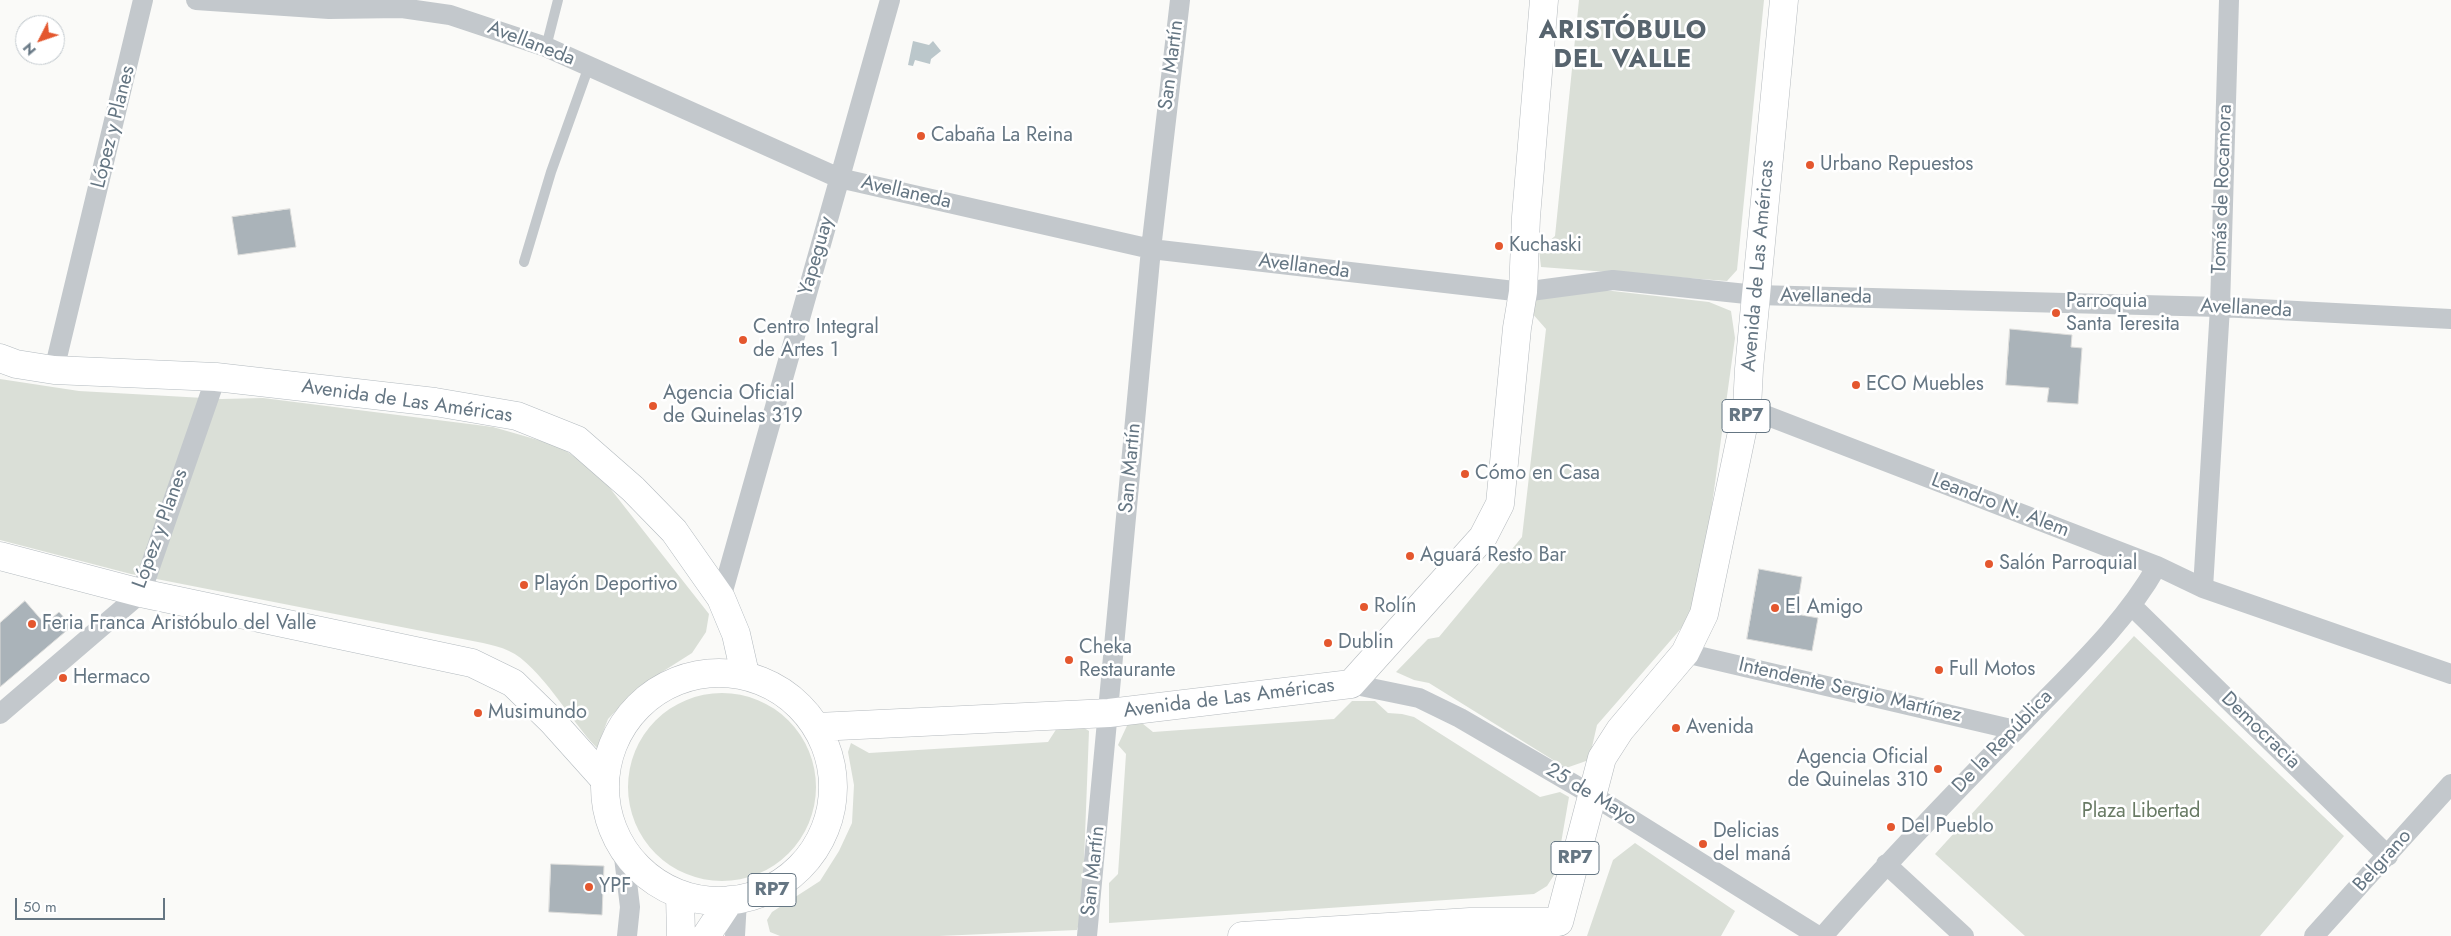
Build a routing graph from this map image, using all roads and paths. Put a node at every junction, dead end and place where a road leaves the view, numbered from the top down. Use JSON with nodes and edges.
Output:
{"nodes":[{"id":1,"x":144,"y":0,"type":"edge"},
{"id":2,"x":196,"y":0,"type":"edge"},
{"id":3,"x":558,"y":0,"type":"edge"},
{"id":4,"x":890,"y":0,"type":"edge"},
{"id":5,"x":1180,"y":0,"type":"edge"},
{"id":6,"x":1544,"y":0,"type":"edge"},
{"id":7,"x":1784,"y":0,"type":"edge"},
{"id":8,"x":2229,"y":0,"type":"edge"},
{"id":9,"x":546,"y":47,"type":"junction"},
{"id":10,"x":589,"y":66,"type":"junction"},
{"id":11,"x":839,"y":178,"type":"junction"},
{"id":12,"x":1151,"y":249,"type":"junction"},
{"id":13,"x":524,"y":262,"type":"dead end"},
{"id":14,"x":1523,"y":292,"type":"junction"},
{"id":15,"x":1756,"y":295,"type":"junction"},
{"id":16,"x":2220,"y":307,"type":"junction"},
{"id":17,"x":2451,"y":320,"type":"edge"},
{"id":18,"x":0,"y":358,"type":"edge"},
{"id":19,"x":54,"y":370,"type":"junction"},
{"id":20,"x":216,"y":377,"type":"junction"},
{"id":21,"x":1747,"y":408,"type":"junction"},
{"id":22,"x":0,"y":556,"type":"edge"},
{"id":23,"x":2157,"y":566,"type":"junction"},
{"id":24,"x":2203,"y":588,"type":"junction"},
{"id":25,"x":141,"y":593,"type":"junction"},
{"id":26,"x":721,"y":598,"type":"junction"},
{"id":27,"x":2132,"y":606,"type":"junction"},
{"id":28,"x":1685,"y":652,"type":"junction"},
{"id":29,"x":2449,"y":673,"type":"edge"},
{"id":30,"x":745,"y":674,"type":"junction"},
{"id":31,"x":1351,"y":684,"type":"junction"},
{"id":32,"x":1109,"y":713,"type":"junction"},
{"id":33,"x":0,"y":714,"type":"edge"},
{"id":34,"x":817,"y":727,"type":"junction"},
{"id":35,"x":2015,"y":730,"type":"junction"},
{"id":36,"x":604,"y":779,"type":"junction"},
{"id":37,"x":2451,"y":784,"type":"edge"},
{"id":38,"x":1592,"y":795,"type":"junction"},
{"id":39,"x":623,"y":849,"type":"junction"},
{"id":40,"x":2388,"y":856,"type":"junction"},
{"id":41,"x":1886,"y":864,"type":"junction"},
{"id":42,"x":680,"y":895,"type":"junction"},
{"id":43,"x":733,"y":900,"type":"junction"},
{"id":44,"x":1558,"y":929,"type":"edge"},
{"id":45,"x":627,"y":936,"type":"edge"},
{"id":46,"x":681,"y":936,"type":"edge"},
{"id":47,"x":706,"y":936,"type":"edge"},
{"id":48,"x":735,"y":936,"type":"edge"},
{"id":49,"x":1087,"y":936,"type":"edge"},
{"id":50,"x":1242,"y":936,"type":"edge"},
{"id":51,"x":1818,"y":936,"type":"edge"},
{"id":52,"x":1823,"y":936,"type":"edge"},
{"id":53,"x":1964,"y":936,"type":"edge"},
{"id":54,"x":2314,"y":936,"type":"edge"}],
"edges":[{"from":1,"to":19,"type":"street","name":"López y Planes"},
{"from":2,"to":9,"type":"street","name":"Avellaneda"},
{"from":3,"to":9,"type":"lane"},
{"from":4,"to":11,"type":"street","name":"Yapeguay"},
{"from":5,"to":12,"type":"street","name":"San Martín"},
{"from":6,"to":14,"type":"main road","name":"Avenida de Las Américas"},
{"from":7,"to":15,"type":"main road","name":"Avenida de Las Américas","number":"RP7"},
{"from":8,"to":16,"type":"street","name":"Tomás de Rocamora"},
{"from":9,"to":10,"type":"street","name":"Avellaneda"},
{"from":10,"to":11,"type":"street","name":"Avellaneda"},
{"from":10,"to":13,"type":"lane"},
{"from":11,"to":12,"type":"street","name":"Avellaneda"},
{"from":11,"to":26,"type":"street","name":"Yapeguay"},
{"from":12,"to":14,"type":"street","name":"Avellaneda"},
{"from":12,"to":32,"type":"street","name":"San Martín"},
{"from":14,"to":15,"type":"street","name":"Avellaneda"},
{"from":14,"to":31,"type":"main road","name":"Avenida de Las Américas"},
{"from":15,"to":16,"type":"street","name":"Avellaneda"},
{"from":15,"to":21,"type":"main road","name":"Avenida de Las Américas","number":"RP7"},
{"from":16,"to":17,"type":"street","name":"Avellaneda"},
{"from":16,"to":24,"type":"street","name":"Tomás de Rocamora"},
{"from":18,"to":19,"type":"main road","name":"Avenida de Las Américas"},
{"from":19,"to":20,"type":"main road","name":"Avenida de Las Américas"},
{"from":20,"to":25,"type":"street","name":"López y Planes"},
{"from":20,"to":26,"type":"main road","name":"Avenida de Las Américas"},
{"from":21,"to":23,"type":"street","name":"Leandro N. Alem"},
{"from":21,"to":28,"type":"main road","name":"Avenida de Las Américas","number":"RP7"},
{"from":22,"to":25,"type":"main road"},
{"from":23,"to":24,"type":"street","name":"Leandro N. Alem"},
{"from":23,"to":27,"type":"street","name":"De la República"},
{"from":24,"to":29,"type":"street","name":"Leandro N. Alem"},
{"from":25,"to":33,"type":"street","name":"López y Planes"},
{"from":25,"to":36,"type":"main road"},
{"from":26,"to":30,"type":"main road","name":"Avenida de Las Américas"},
{"from":27,"to":35,"type":"street","name":"De la República"},
{"from":27,"to":40,"type":"street","name":"Democracia"},
{"from":28,"to":35,"type":"street","name":"Intendente Sergio Martínez"},
{"from":28,"to":38,"type":"main road","name":"Avenida de Las Américas","number":"RP7"},
{"from":30,"to":34,"type":"main road","number":"RP7"},
{"from":30,"to":36,"type":"main road","number":"RP7"},
{"from":31,"to":32,"type":"main road","name":"Avenida de Las Américas"},
{"from":31,"to":38,"type":"street","name":"25 de Mayo"},
{"from":32,"to":34,"type":"main road","name":"Avenida de Las Américas"},
{"from":32,"to":49,"type":"street","name":"San Martín"},
{"from":34,"to":43,"type":"main road","number":"RP7"},
{"from":35,"to":41,"type":"street","name":"De la República"},
{"from":36,"to":39,"type":"main road","number":"RP7"},
{"from":37,"to":40,"type":"street","name":"Belgrano"},
{"from":38,"to":44,"type":"main road","name":"Avenida de Las Américas","number":"RP7"},
{"from":38,"to":51,"type":"street","name":"25 de Mayo"},
{"from":39,"to":42,"type":"main road","number":"RP7"},
{"from":39,"to":45,"type":"street"},
{"from":40,"to":54,"type":"street","name":"Belgrano"},
{"from":41,"to":52,"type":"street","name":"De la República"},
{"from":41,"to":53,"type":"street"},
{"from":42,"to":43,"type":"main road","number":"RP7"},
{"from":42,"to":46,"type":"main road"},
{"from":43,"to":47,"type":"main road","number":"RP7"},
{"from":43,"to":48,"type":"street"},
{"from":44,"to":50,"type":"main road","name":"Avenida de Las Américas","number":"RP7"}]}
